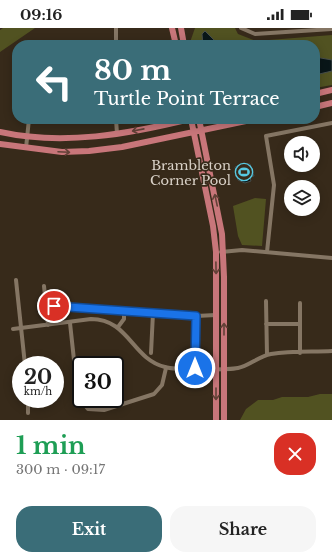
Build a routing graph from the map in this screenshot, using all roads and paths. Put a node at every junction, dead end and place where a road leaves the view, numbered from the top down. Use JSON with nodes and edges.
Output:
{"nodes":[{"id":1,"x":116,"y":28,"type":"edge"},
{"id":2,"x":172,"y":28,"type":"edge"},
{"id":3,"x":181,"y":28,"type":"edge"},
{"id":4,"x":241,"y":28,"type":"edge"},
{"id":5,"x":332,"y":29,"type":"edge"},
{"id":6,"x":116,"y":40,"type":"edge"},
{"id":7,"x":175,"y":40,"type":"edge"},
{"id":8,"x":183,"y":40,"type":"edge"},
{"id":9,"x":332,"y":90,"type":"edge"},
{"id":10,"x":320,"y":93,"type":"edge"},
{"id":11,"x":332,"y":103,"type":"edge"},
{"id":12,"x":320,"y":106,"type":"edge"},
{"id":13,"x":332,"y":123,"type":"edge"},
{"id":14,"x":28,"y":124,"type":"edge"},
{"id":15,"x":116,"y":124,"type":"edge"},
{"id":16,"x":166,"y":124,"type":"edge"},
{"id":17,"x":191,"y":124,"type":"edge"},
{"id":18,"x":200,"y":124,"type":"edge"},
{"id":19,"x":231,"y":124,"type":"edge"},
{"id":20,"x":201,"y":130,"type":"junction"},
{"id":21,"x":0,"y":132,"type":"edge"},
{"id":22,"x":193,"y":132,"type":"junction"},
{"id":23,"x":117,"y":134,"type":"junction"},
{"id":24,"x":27,"y":136,"type":"junction"},
{"id":25,"x":0,"y":144,"type":"edge"},
{"id":26,"x":26,"y":148,"type":"junction"},
{"id":27,"x":216,"y":252,"type":"junction"},
{"id":28,"x":223,"y":252,"type":"junction"},
{"id":29,"x":267,"y":252,"type":"junction"},
{"id":30,"x":332,"y":258,"type":"edge"},
{"id":31,"x":16,"y":280,"type":"dead end"},
{"id":32,"x":44,"y":286,"type":"dead end"},
{"id":33,"x":266,"y":301,"type":"dead end"},
{"id":34,"x":300,"y":303,"type":"dead end"},
{"id":35,"x":46,"y":306,"type":"junction"},
{"id":36,"x":124,"y":311,"type":"junction"},
{"id":37,"x":153,"y":313,"type":"junction"},
{"id":38,"x":216,"y":315,"type":"junction"},
{"id":39,"x":196,"y":316,"type":"junction"},
{"id":40,"x":70,"y":323,"type":"junction"},
{"id":41,"x":266,"y":324,"type":"junction"},
{"id":42,"x":300,"y":324,"type":"junction"},
{"id":43,"x":48,"y":325,"type":"junction"},
{"id":44,"x":118,"y":327,"type":"junction"},
{"id":45,"x":22,"y":328,"type":"junction"},
{"id":46,"x":13,"y":329,"type":"dead end"},
{"id":47,"x":332,"y":351,"type":"edge"},
{"id":48,"x":151,"y":352,"type":"dead end"},
{"id":49,"x":300,"y":353,"type":"junction"},
{"id":50,"x":268,"y":355,"type":"junction"},
{"id":51,"x":24,"y":356,"type":"edge"},
{"id":52,"x":166,"y":368,"type":"junction"},
{"id":53,"x":195,"y":368,"type":"junction"},
{"id":54,"x":216,"y":368,"type":"junction"},
{"id":55,"x":224,"y":368,"type":"junction"},
{"id":56,"x":28,"y":408,"type":"edge"},
{"id":57,"x":28,"y":413,"type":"dead end"},
{"id":58,"x":216,"y":420,"type":"edge"},
{"id":59,"x":224,"y":420,"type":"edge"}],
"edges":[{"from":1,"to":6,"type":"street"},
{"from":2,"to":7,"type":"main road"},
{"from":3,"to":8,"type":"main road"},
{"from":4,"to":5,"type":"street"},
{"from":9,"to":10,"type":"main road"},
{"from":11,"to":12,"type":"main road"},
{"from":13,"to":29,"type":"street"},
{"from":14,"to":24,"type":"street"},
{"from":15,"to":23,"type":"street"},
{"from":16,"to":23,"type":"main road","one_way":true},
{"from":17,"to":22,"type":"main road"},
{"from":18,"to":20,"type":"main road"},
{"from":19,"to":20,"type":"main road"},
{"from":20,"to":22,"type":"main road"},
{"from":28,"to":20,"type":"main road","one_way":true},
{"from":21,"to":24,"type":"main road"},
{"from":26,"to":22,"type":"main road","one_way":true},
{"from":22,"to":27,"type":"main road"},
{"from":23,"to":24,"type":"main road"},
{"from":24,"to":26,"type":"street"},
{"from":25,"to":26,"type":"main road"},
{"from":27,"to":28,"type":"street"},
{"from":27,"to":38,"type":"main road","one_way":true},
{"from":28,"to":29,"type":"street"},
{"from":55,"to":28,"type":"main road","one_way":true},
{"from":29,"to":30,"type":"street"},
{"from":31,"to":45,"type":"street"},
{"from":32,"to":35,"type":"street"},
{"from":33,"to":41,"type":"street"},
{"from":34,"to":42,"type":"street"},
{"from":35,"to":36,"type":"street"},
{"from":35,"to":43,"type":"street"},
{"from":36,"to":37,"type":"street"},
{"from":36,"to":44,"type":"street"},
{"from":37,"to":39,"type":"street"},
{"from":37,"to":48,"type":"street"},
{"from":38,"to":39,"type":"street"},
{"from":38,"to":54,"type":"main road"},
{"from":39,"to":53,"type":"street"},
{"from":40,"to":43,"type":"street"},
{"from":40,"to":44,"type":"street"},
{"from":40,"to":52,"type":"street"},
{"from":41,"to":42,"type":"street"},
{"from":41,"to":50,"type":"street"},
{"from":42,"to":49,"type":"street"},
{"from":43,"to":45,"type":"street"},
{"from":44,"to":52,"type":"street"},
{"from":45,"to":46,"type":"street"},
{"from":45,"to":51,"type":"street"},
{"from":47,"to":49,"type":"street"},
{"from":49,"to":50,"type":"street"},
{"from":50,"to":55,"type":"street"},
{"from":52,"to":53,"type":"street"},
{"from":53,"to":54,"type":"street"},
{"from":54,"to":55,"type":"street"},
{"from":54,"to":58,"type":"main road","one_way":true},
{"from":55,"to":59,"type":"main road"},
{"from":56,"to":57,"type":"street"}]}
